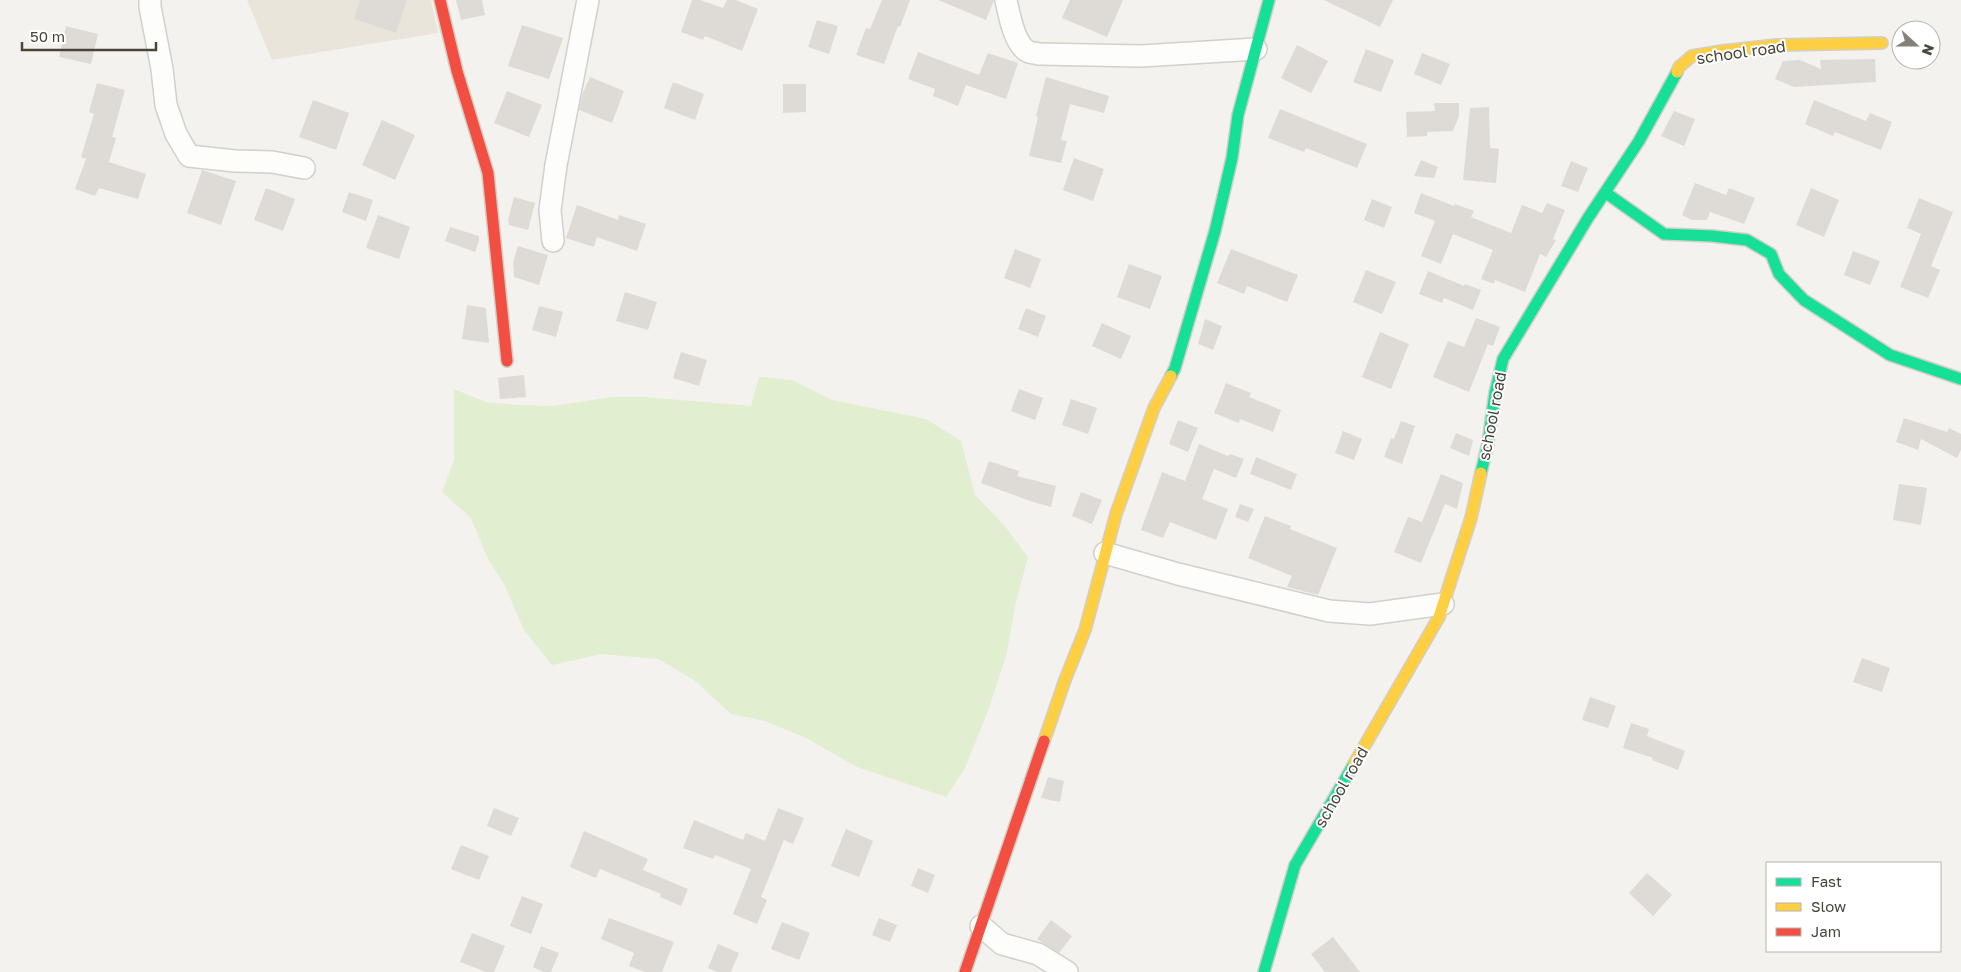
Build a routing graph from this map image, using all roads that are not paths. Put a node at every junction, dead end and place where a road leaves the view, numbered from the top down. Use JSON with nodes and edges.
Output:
{"nodes":[{"id":1,"x":150,"y":0,"type":"edge"},
{"id":2,"x":440,"y":0,"type":"edge"},
{"id":3,"x":588,"y":0,"type":"edge"},
{"id":4,"x":1006,"y":0,"type":"edge"},
{"id":5,"x":1269,"y":0,"type":"edge"},
{"id":6,"x":1882,"y":43,"type":"dead end"},
{"id":7,"x":1256,"y":49,"type":"junction"},
{"id":8,"x":304,"y":168,"type":"dead end"},
{"id":9,"x":1606,"y":193,"type":"junction"},
{"id":10,"x":553,"y":241,"type":"dead end"},
{"id":11,"x":507,"y":361,"type":"dead end"},
{"id":12,"x":1961,"y":379,"type":"edge"},
{"id":13,"x":1105,"y":553,"type":"junction"},
{"id":14,"x":1443,"y":604,"type":"junction"},
{"id":15,"x":980,"y":926,"type":"junction"},
{"id":16,"x":965,"y":972,"type":"edge"},
{"id":17,"x":1067,"y":972,"type":"edge"},
{"id":18,"x":1264,"y":972,"type":"edge"}],
"edges":[{"from":1,"to":8,"type":"street"},
{"from":2,"to":11,"type":"street"},
{"from":3,"to":10,"type":"street"},
{"from":4,"to":7,"type":"street"},
{"from":5,"to":7,"type":"street"},
{"from":6,"to":9,"type":"street","name":"school road"},
{"from":7,"to":13,"type":"street"},
{"from":9,"to":12,"type":"street"},
{"from":9,"to":14,"type":"street","name":"school road"},
{"from":13,"to":14,"type":"street"},
{"from":13,"to":15,"type":"street"},
{"from":14,"to":18,"type":"street","name":"school road"},
{"from":15,"to":16,"type":"street"},
{"from":15,"to":17,"type":"street"}]}
